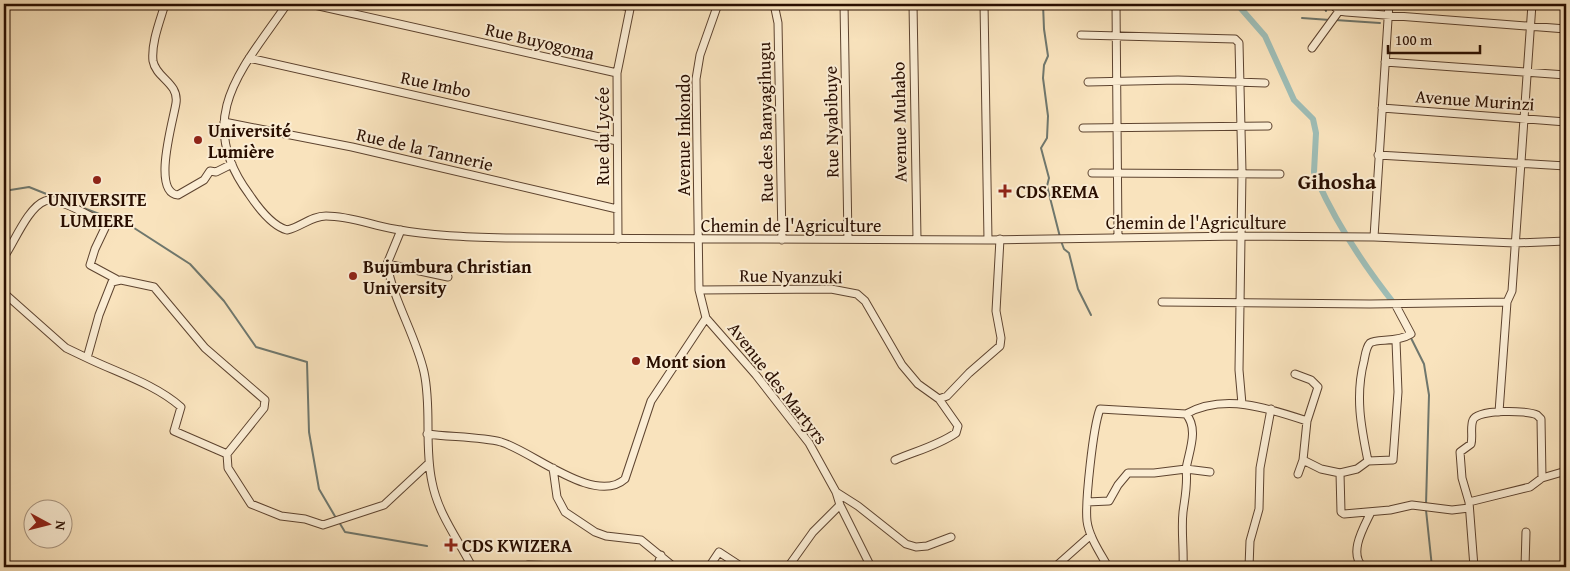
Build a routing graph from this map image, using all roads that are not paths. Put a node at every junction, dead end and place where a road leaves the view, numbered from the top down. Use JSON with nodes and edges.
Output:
{"nodes":[{"id":1,"x":153,"y":4,"type":"edge"},
{"id":2,"x":166,"y":4,"type":"edge"},
{"id":3,"x":287,"y":4,"type":"edge"},
{"id":4,"x":310,"y":4,"type":"edge"},
{"id":5,"x":616,"y":4,"type":"edge"},
{"id":6,"x":718,"y":4,"type":"edge"},
{"id":7,"x":774,"y":4,"type":"edge"},
{"id":8,"x":844,"y":4,"type":"edge"},
{"id":9,"x":912,"y":4,"type":"edge"},
{"id":10,"x":984,"y":4,"type":"edge"},
{"id":11,"x":1116,"y":4,"type":"edge"},
{"id":12,"x":1332,"y":4,"type":"edge"},
{"id":13,"x":1389,"y":4,"type":"edge"},
{"id":14,"x":1532,"y":4,"type":"edge"},
{"id":15,"x":631,"y":5,"type":"edge"},
{"id":16,"x":1339,"y":11,"type":"junction"},
{"id":17,"x":1388,"y":14,"type":"junction"},
{"id":18,"x":1530,"y":26,"type":"junction"},
{"id":19,"x":1566,"y":29,"type":"edge"},
{"id":20,"x":1081,"y":35,"type":"dead end"},
{"id":21,"x":1116,"y":35,"type":"junction"},
{"id":22,"x":1312,"y":48,"type":"dead end"},
{"id":23,"x":248,"y":58,"type":"junction"},
{"id":24,"x":1385,"y":62,"type":"junction"},
{"id":25,"x":1527,"y":72,"type":"junction"},
{"id":26,"x":617,"y":73,"type":"junction"},
{"id":27,"x":1566,"y":75,"type":"edge"},
{"id":28,"x":1240,"y":81,"type":"junction"},
{"id":29,"x":1088,"y":82,"type":"dead end"},
{"id":30,"x":1118,"y":82,"type":"junction"},
{"id":31,"x":1265,"y":83,"type":"dead end"},
{"id":32,"x":1382,"y":108,"type":"junction"},
{"id":33,"x":1525,"y":119,"type":"junction"},
{"id":34,"x":224,"y":122,"type":"junction"},
{"id":35,"x":1566,"y":122,"type":"edge"},
{"id":36,"x":1240,"y":126,"type":"junction"},
{"id":37,"x":1268,"y":126,"type":"dead end"},
{"id":38,"x":1117,"y":127,"type":"junction"},
{"id":39,"x":1083,"y":128,"type":"dead end"},
{"id":40,"x":617,"y":142,"type":"junction"},
{"id":41,"x":1378,"y":155,"type":"junction"},
{"id":42,"x":1521,"y":163,"type":"junction"},
{"id":43,"x":232,"y":164,"type":"junction"},
{"id":44,"x":1566,"y":166,"type":"edge"},
{"id":45,"x":1242,"y":172,"type":"junction"},
{"id":46,"x":1092,"y":173,"type":"dead end"},
{"id":47,"x":1117,"y":173,"type":"junction"},
{"id":48,"x":1280,"y":174,"type":"dead end"},
{"id":49,"x":617,"y":209,"type":"junction"},
{"id":50,"x":401,"y":230,"type":"junction"},
{"id":51,"x":1241,"y":236,"type":"junction"},
{"id":52,"x":1118,"y":237,"type":"junction"},
{"id":53,"x":1374,"y":237,"type":"junction"},
{"id":54,"x":618,"y":239,"type":"junction"},
{"id":55,"x":700,"y":239,"type":"junction"},
{"id":56,"x":848,"y":239,"type":"junction"},
{"id":57,"x":917,"y":239,"type":"junction"},
{"id":58,"x":1000,"y":239,"type":"junction"},
{"id":59,"x":782,"y":240,"type":"junction"},
{"id":60,"x":988,"y":240,"type":"junction"},
{"id":61,"x":1566,"y":241,"type":"edge"},
{"id":62,"x":1515,"y":243,"type":"junction"},
{"id":63,"x":4,"y":258,"type":"edge"},
{"id":64,"x":387,"y":264,"type":"junction"},
{"id":65,"x":448,"y":277,"type":"dead end"},
{"id":66,"x":116,"y":279,"type":"junction"},
{"id":67,"x":700,"y":290,"type":"junction"},
{"id":68,"x":4,"y":293,"type":"edge"},
{"id":69,"x":1162,"y":302,"type":"dead end"},
{"id":70,"x":1241,"y":302,"type":"junction"},
{"id":71,"x":1507,"y":302,"type":"junction"},
{"id":72,"x":1395,"y":304,"type":"junction"},
{"id":73,"x":706,"y":318,"type":"junction"},
{"id":74,"x":1396,"y":341,"type":"junction"},
{"id":75,"x":88,"y":358,"type":"junction"},
{"id":76,"x":1295,"y":374,"type":"dead end"},
{"id":77,"x":939,"y":399,"type":"junction"},
{"id":78,"x":1242,"y":404,"type":"junction"},
{"id":79,"x":1271,"y":409,"type":"junction"},
{"id":80,"x":1499,"y":412,"type":"junction"},
{"id":81,"x":1186,"y":414,"type":"junction"},
{"id":82,"x":1307,"y":421,"type":"junction"},
{"id":83,"x":428,"y":434,"type":"junction"},
{"id":84,"x":227,"y":454,"type":"junction"},
{"id":85,"x":895,"y":460,"type":"dead end"},
{"id":86,"x":1303,"y":460,"type":"junction"},
{"id":87,"x":1368,"y":461,"type":"junction"},
{"id":88,"x":429,"y":463,"type":"junction"},
{"id":89,"x":553,"y":468,"type":"junction"},
{"id":90,"x":1186,"y":469,"type":"junction"},
{"id":91,"x":1566,"y":471,"type":"edge"},
{"id":92,"x":1210,"y":472,"type":"dead end"},
{"id":93,"x":1340,"y":473,"type":"junction"},
{"id":94,"x":1298,"y":474,"type":"dead end"},
{"id":95,"x":1542,"y":478,"type":"junction"},
{"id":96,"x":836,"y":492,"type":"junction"},
{"id":97,"x":1087,"y":502,"type":"junction"},
{"id":98,"x":840,"y":505,"type":"junction"},
{"id":99,"x":1468,"y":505,"type":"junction"},
{"id":100,"x":1371,"y":512,"type":"junction"},
{"id":101,"x":1526,"y":532,"type":"dead end"},
{"id":102,"x":1092,"y":536,"type":"junction"},
{"id":103,"x":950,"y":537,"type":"dead end"},
{"id":104,"x":662,"y":555,"type":"junction"},
{"id":105,"x":528,"y":565,"type":"dead end"},
{"id":106,"x":579,"y":566,"type":"edge"},
{"id":107,"x":472,"y":567,"type":"edge"},
{"id":108,"x":595,"y":567,"type":"edge"},
{"id":109,"x":657,"y":567,"type":"edge"},
{"id":110,"x":674,"y":567,"type":"edge"},
{"id":111,"x":709,"y":567,"type":"edge"},
{"id":112,"x":742,"y":567,"type":"edge"},
{"id":113,"x":788,"y":567,"type":"edge"},
{"id":114,"x":871,"y":567,"type":"edge"},
{"id":115,"x":1055,"y":567,"type":"edge"},
{"id":116,"x":1108,"y":567,"type":"edge"},
{"id":117,"x":1183,"y":567,"type":"edge"},
{"id":118,"x":1249,"y":567,"type":"edge"},
{"id":119,"x":1363,"y":567,"type":"edge"},
{"id":120,"x":1474,"y":567,"type":"edge"},
{"id":121,"x":1525,"y":567,"type":"edge"}],
"edges":[{"from":1,"to":2,"type":"street"},
{"from":2,"to":43,"type":"street"},
{"from":3,"to":23,"type":"street","name":"Chemin de l'Agriculture"},
{"from":4,"to":26,"type":"street","name":"Rue Buyogoma"},
{"from":5,"to":15,"type":"street"},
{"from":6,"to":55,"type":"street","name":"Avenue Inkondo"},
{"from":7,"to":59,"type":"street","name":"Rue des Banyagihugu"},
{"from":8,"to":56,"type":"street","name":"Rue Nyabibuye"},
{"from":9,"to":57,"type":"street","name":"Avenue Muhabo"},
{"from":10,"to":60,"type":"street"},
{"from":11,"to":21,"type":"street"},
{"from":12,"to":16,"type":"street"},
{"from":13,"to":17,"type":"street"},
{"from":14,"to":18,"type":"street"},
{"from":15,"to":26,"type":"street","name":"Rue du Lycée"},
{"from":16,"to":17,"type":"street"},
{"from":16,"to":22,"type":"street"},
{"from":17,"to":18,"type":"street"},
{"from":17,"to":24,"type":"street"},
{"from":18,"to":19,"type":"street"},
{"from":18,"to":25,"type":"street"},
{"from":20,"to":21,"type":"street"},
{"from":21,"to":28,"type":"street"},
{"from":21,"to":30,"type":"street"},
{"from":23,"to":34,"type":"street","name":"Chemin de l'Agriculture"},
{"from":23,"to":40,"type":"street","name":"Rue Imbo"},
{"from":24,"to":25,"type":"street"},
{"from":24,"to":32,"type":"street"},
{"from":25,"to":27,"type":"street"},
{"from":25,"to":33,"type":"street"},
{"from":26,"to":40,"type":"street","name":"Rue du Lycée"},
{"from":28,"to":30,"type":"street"},
{"from":28,"to":31,"type":"street"},
{"from":28,"to":36,"type":"street"},
{"from":29,"to":30,"type":"street"},
{"from":30,"to":38,"type":"street"},
{"from":32,"to":33,"type":"street","name":"Avenue Murinzi"},
{"from":32,"to":41,"type":"street"},
{"from":33,"to":35,"type":"street","name":"Avenue Murinzi"},
{"from":33,"to":42,"type":"street"},
{"from":34,"to":43,"type":"street","name":"Chemin de l'Agriculture"},
{"from":34,"to":49,"type":"street","name":"Rue de la Tannerie"},
{"from":36,"to":37,"type":"street"},
{"from":36,"to":38,"type":"street"},
{"from":36,"to":45,"type":"street"},
{"from":38,"to":39,"type":"street"},
{"from":38,"to":47,"type":"street"},
{"from":40,"to":49,"type":"street","name":"Rue du Lycée"},
{"from":41,"to":42,"type":"street"},
{"from":41,"to":53,"type":"street"},
{"from":42,"to":44,"type":"street"},
{"from":42,"to":62,"type":"street"},
{"from":43,"to":50,"type":"street","name":"Chemin de l'Agriculture"},
{"from":45,"to":47,"type":"street"},
{"from":45,"to":48,"type":"street"},
{"from":45,"to":51,"type":"street"},
{"from":46,"to":47,"type":"street"},
{"from":47,"to":52,"type":"street"},
{"from":49,"to":54,"type":"street","name":"Rue du Lycée"},
{"from":50,"to":54,"type":"street","name":"Chemin de l'Agriculture"},
{"from":50,"to":64,"type":"street"},
{"from":51,"to":52,"type":"street","name":"Chemin de l'Agriculture"},
{"from":51,"to":53,"type":"street","name":"Chemin de l'Agriculture"},
{"from":51,"to":70,"type":"street"},
{"from":52,"to":58,"type":"street","name":"Chemin de l'Agriculture"},
{"from":53,"to":62,"type":"street","name":"Chemin de l'Agriculture"},
{"from":54,"to":55,"type":"street","name":"Chemin de l'Agriculture"},
{"from":55,"to":59,"type":"street","name":"Chemin de l'Agriculture"},
{"from":55,"to":67,"type":"street","name":"Avenue des Martyrs"},
{"from":56,"to":57,"type":"street","name":"Chemin de l'Agriculture"},
{"from":56,"to":59,"type":"street","name":"Chemin de l'Agriculture"},
{"from":57,"to":60,"type":"street","name":"Chemin de l'Agriculture"},
{"from":58,"to":60,"type":"street","name":"Chemin de l'Agriculture"},
{"from":58,"to":77,"type":"street"},
{"from":61,"to":62,"type":"street","name":"Chemin de l'Agriculture"},
{"from":62,"to":71,"type":"street"},
{"from":63,"to":66,"type":"street"},
{"from":64,"to":65,"type":"street"},
{"from":64,"to":83,"type":"street"},
{"from":66,"to":75,"type":"street"},
{"from":66,"to":84,"type":"street"},
{"from":67,"to":73,"type":"street","name":"Avenue des Martyrs"},
{"from":67,"to":77,"type":"street","name":"Rue Nyanzuki"},
{"from":68,"to":75,"type":"street"},
{"from":69,"to":70,"type":"street"},
{"from":70,"to":72,"type":"street"},
{"from":70,"to":78,"type":"street"},
{"from":71,"to":72,"type":"street"},
{"from":71,"to":80,"type":"street"},
{"from":72,"to":74,"type":"street"},
{"from":73,"to":89,"type":"street"},
{"from":73,"to":96,"type":"street","name":"Avenue des Martyrs"},
{"from":74,"to":87,"type":"street"},
{"from":74,"to":87,"type":"street"},
{"from":75,"to":84,"type":"street"},
{"from":76,"to":82,"type":"street"},
{"from":77,"to":85,"type":"street","name":"Rue Nyanzuki"},
{"from":78,"to":79,"type":"street"},
{"from":78,"to":81,"type":"street"},
{"from":79,"to":82,"type":"street"},
{"from":79,"to":118,"type":"street"},
{"from":80,"to":95,"type":"street"},
{"from":80,"to":99,"type":"street"},
{"from":81,"to":90,"type":"street"},
{"from":81,"to":97,"type":"street"},
{"from":82,"to":86,"type":"street"},
{"from":83,"to":88,"type":"street"},
{"from":83,"to":89,"type":"street"},
{"from":84,"to":88,"type":"street"},
{"from":86,"to":93,"type":"street"},
{"from":86,"to":94,"type":"street"},
{"from":87,"to":93,"type":"street"},
{"from":88,"to":107,"type":"street"},
{"from":89,"to":104,"type":"street"},
{"from":90,"to":92,"type":"street"},
{"from":90,"to":97,"type":"street"},
{"from":90,"to":117,"type":"street"},
{"from":91,"to":95,"type":"street"},
{"from":93,"to":100,"type":"street"},
{"from":95,"to":99,"type":"street"},
{"from":96,"to":98,"type":"street","name":"Avenue des Martyrs"},
{"from":96,"to":103,"type":"street"},
{"from":97,"to":102,"type":"street"},
{"from":98,"to":113,"type":"street"},
{"from":98,"to":114,"type":"street","name":"Avenue des Martyrs"},
{"from":99,"to":100,"type":"street"},
{"from":99,"to":120,"type":"street"},
{"from":100,"to":119,"type":"street"},
{"from":101,"to":121,"type":"street"},
{"from":102,"to":115,"type":"street"},
{"from":102,"to":116,"type":"street"},
{"from":104,"to":109,"type":"street"},
{"from":104,"to":110,"type":"street"},
{"from":105,"to":106,"type":"street"},
{"from":106,"to":108,"type":"street"},
{"from":111,"to":112,"type":"street"}]}
